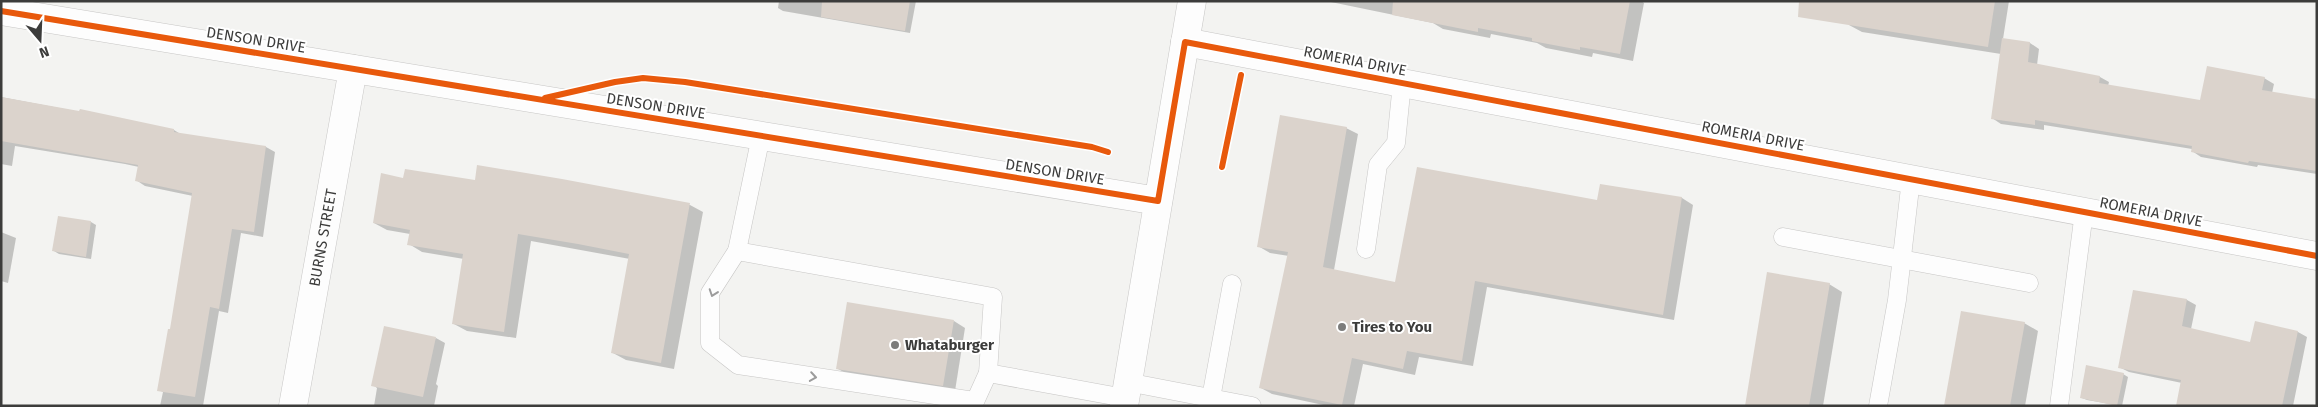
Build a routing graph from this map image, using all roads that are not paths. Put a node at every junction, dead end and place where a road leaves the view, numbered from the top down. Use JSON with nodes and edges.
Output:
{"nodes":[{"id":1,"x":1192,"y":1,"type":"edge"},
{"id":2,"x":1,"y":12,"type":"edge"},
{"id":3,"x":1185,"y":42,"type":"junction"},
{"id":4,"x":353,"y":69,"type":"junction"},
{"id":5,"x":1402,"y":83,"type":"junction"},
{"id":6,"x":761,"y":136,"type":"junction"},
{"id":7,"x":1911,"y":179,"type":"junction"},
{"id":8,"x":1158,"y":201,"type":"junction"},
{"id":9,"x":2084,"y":212,"type":"junction"},
{"id":10,"x":1783,"y":237,"type":"dead end"},
{"id":11,"x":1366,"y":249,"type":"dead end"},
{"id":12,"x":737,"y":251,"type":"junction"},
{"id":13,"x":2317,"y":256,"type":"edge"},
{"id":14,"x":1902,"y":258,"type":"junction"},
{"id":15,"x":2028,"y":283,"type":"dead end"},
{"id":16,"x":1232,"y":284,"type":"dead end"},
{"id":17,"x":988,"y":374,"type":"junction"},
{"id":18,"x":1125,"y":395,"type":"edge"},
{"id":19,"x":1211,"y":398,"type":"junction"},
{"id":20,"x":974,"y":404,"type":"edge"},
{"id":21,"x":293,"y":406,"type":"edge"},
{"id":22,"x":1252,"y":406,"type":"edge"},
{"id":23,"x":1878,"y":406,"type":"edge"},
{"id":24,"x":2060,"y":406,"type":"edge"}],
"edges":[{"from":1,"to":3,"type":"street"},
{"from":2,"to":4,"type":"street","name":"DENSON DRIVE"},
{"from":3,"to":5,"type":"street","name":"ROMERIA DRIVE"},
{"from":3,"to":8,"type":"street"},
{"from":4,"to":6,"type":"street","name":"DENSON DRIVE"},
{"from":4,"to":21,"type":"street","name":"BURNS STREET"},
{"from":5,"to":7,"type":"street","name":"ROMERIA DRIVE"},
{"from":5,"to":11,"type":"lane"},
{"from":6,"to":8,"type":"street","name":"DENSON DRIVE"},
{"from":6,"to":12,"type":"lane"},
{"from":7,"to":9,"type":"street","name":"ROMERIA DRIVE"},
{"from":7,"to":14,"type":"lane"},
{"from":8,"to":18,"type":"street"},
{"from":9,"to":13,"type":"street","name":"ROMERIA DRIVE"},
{"from":9,"to":24,"type":"lane"},
{"from":10,"to":14,"type":"lane"},
{"from":12,"to":17,"type":"lane"},
{"from":12,"to":20,"type":"lane","one_way":true},
{"from":14,"to":15,"type":"lane"},
{"from":14,"to":23,"type":"lane"},
{"from":16,"to":19,"type":"lane"},
{"from":17,"to":18,"type":"lane"},
{"from":17,"to":20,"type":"lane"},
{"from":18,"to":19,"type":"lane"},
{"from":19,"to":22,"type":"lane"}]}
